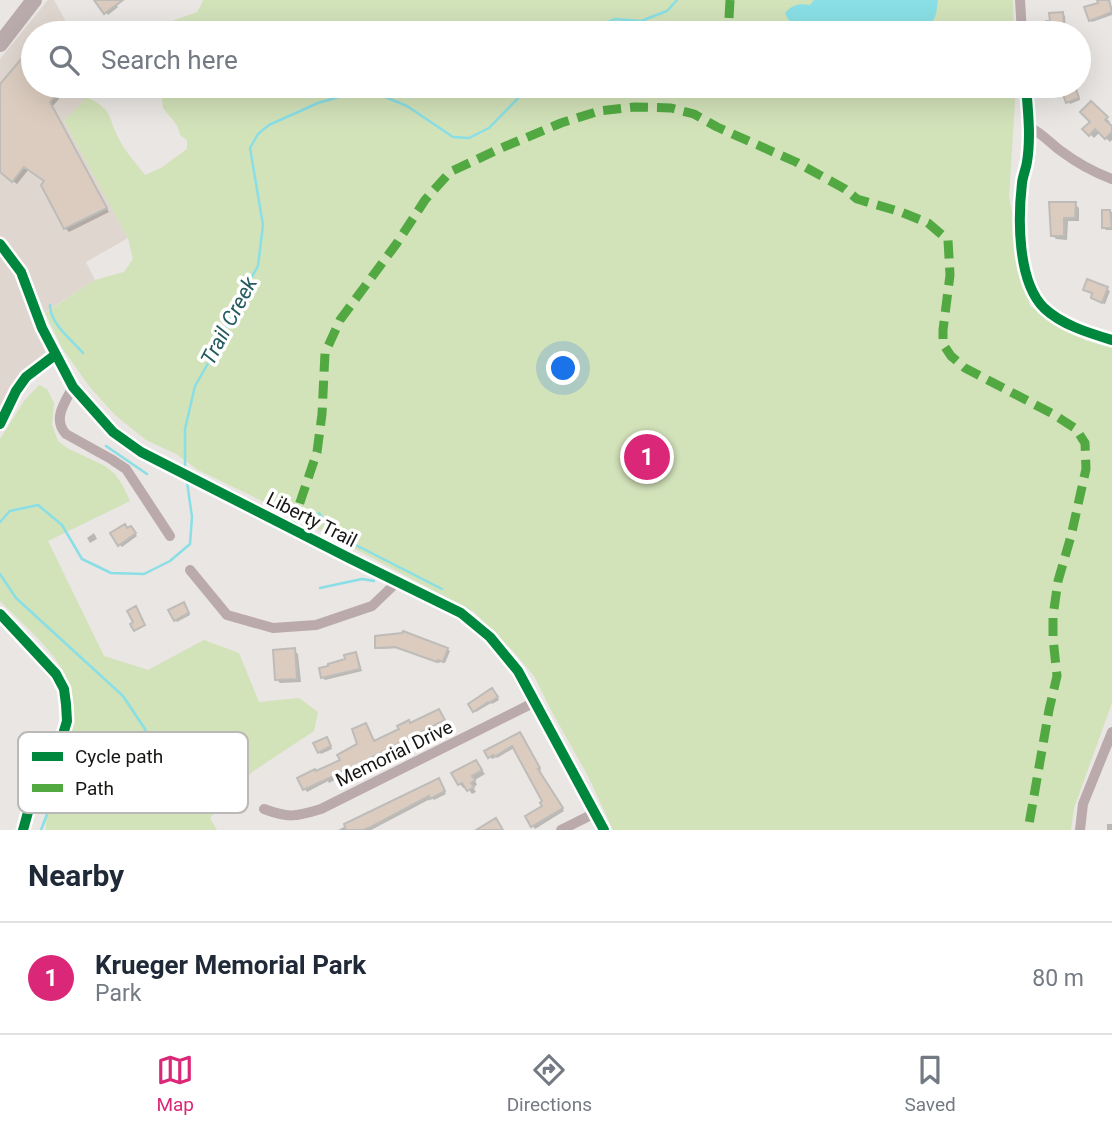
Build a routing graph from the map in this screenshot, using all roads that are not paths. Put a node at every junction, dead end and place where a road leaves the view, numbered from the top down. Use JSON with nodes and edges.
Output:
{"nodes":[{"id":1,"x":34,"y":0,"type":"edge"},
{"id":2,"x":1020,"y":0,"type":"edge"},
{"id":3,"x":1021,"y":21,"type":"edge"},
{"id":4,"x":0,"y":44,"type":"edge"},
{"id":5,"x":1027,"y":98,"type":"edge"},
{"id":6,"x":1029,"y":127,"type":"junction"},
{"id":7,"x":1112,"y":179,"type":"edge"},
{"id":8,"x":0,"y":244,"type":"edge"},
{"id":9,"x":1112,"y":340,"type":"edge"},
{"id":10,"x":72,"y":387,"type":"junction"},
{"id":11,"x":170,"y":536,"type":"dead end"},
{"id":12,"x":190,"y":570,"type":"dead end"},
{"id":13,"x":398,"y":581,"type":"junction"},
{"id":14,"x":535,"y":702,"type":"junction"},
{"id":15,"x":1112,"y":732,"type":"edge"},
{"id":16,"x":264,"y":809,"type":"dead end"},
{"id":17,"x":594,"y":813,"type":"junction"},
{"id":18,"x":561,"y":830,"type":"edge"},
{"id":19,"x":604,"y":830,"type":"edge"},
{"id":20,"x":1080,"y":830,"type":"edge"}],
"edges":[{"from":1,"to":4,"type":"main road"},
{"from":2,"to":3,"type":"street"},
{"from":5,"to":6,"type":"street"},
{"from":6,"to":7,"type":"street"},
{"from":6,"to":9,"type":"street"},
{"from":8,"to":10,"type":"street","name":"Liberty Trail"},
{"from":10,"to":11,"type":"street"},
{"from":10,"to":13,"type":"street","name":"Liberty Trail"},
{"from":12,"to":13,"type":"street"},
{"from":13,"to":14,"type":"street","name":"Liberty Trail"},
{"from":14,"to":16,"type":"street","name":"Memorial Drive"},
{"from":14,"to":17,"type":"street","name":"Liberty Trail"},
{"from":15,"to":20,"type":"street"},
{"from":17,"to":18,"type":"street"},
{"from":17,"to":19,"type":"street","name":"Liberty Trail"}]}
